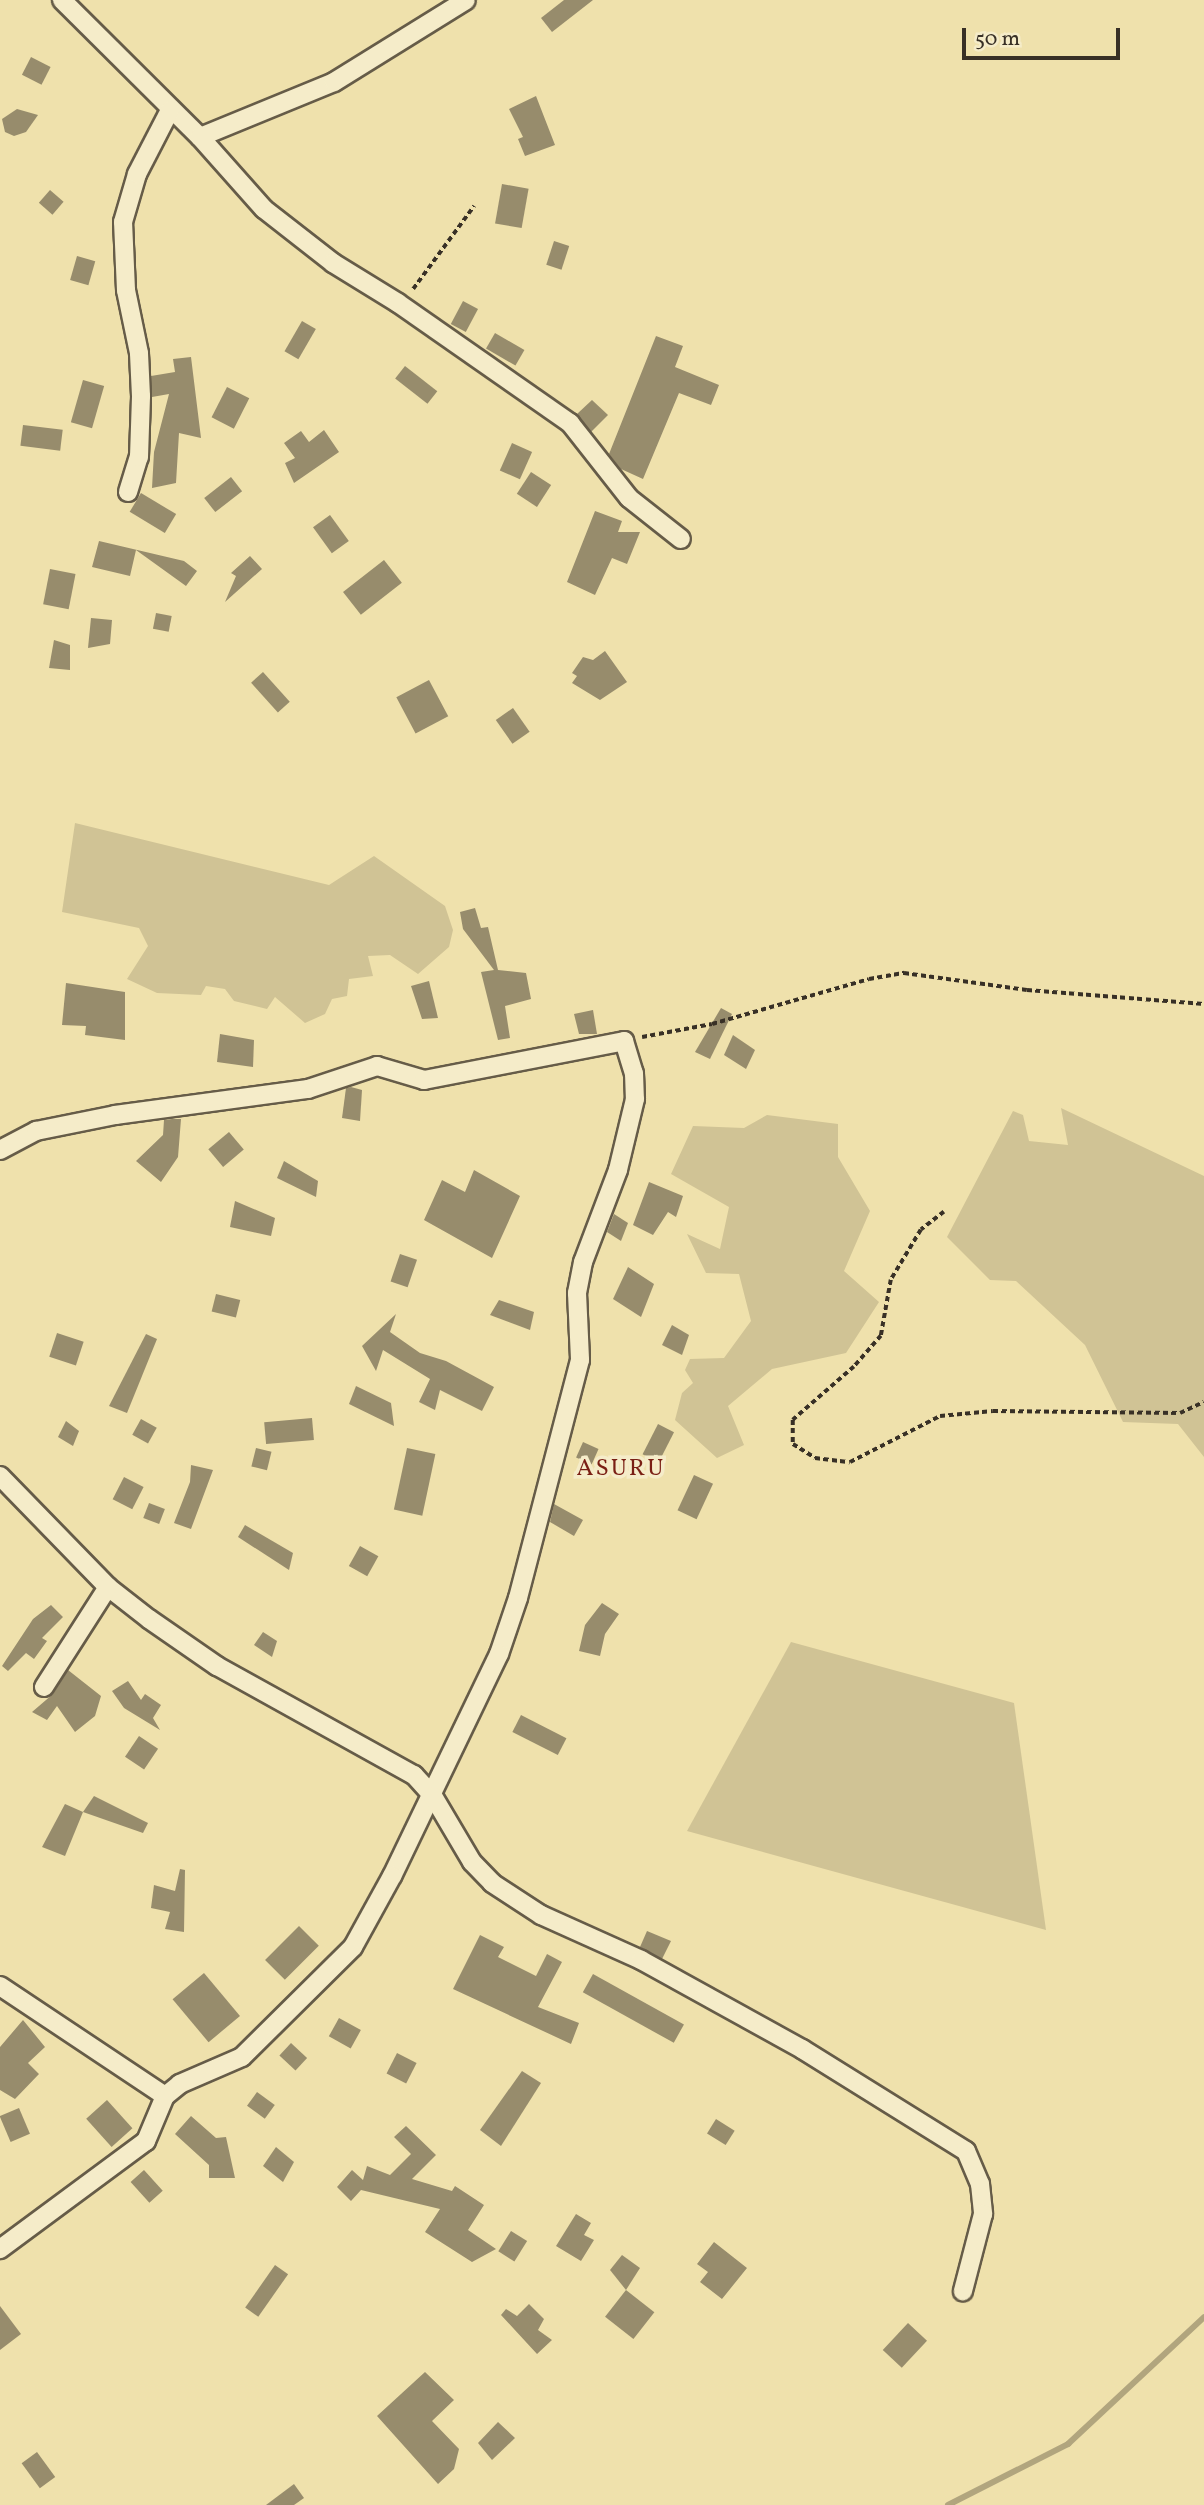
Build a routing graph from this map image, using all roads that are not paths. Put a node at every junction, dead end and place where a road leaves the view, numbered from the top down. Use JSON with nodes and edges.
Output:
{"nodes":[{"id":1,"x":62,"y":0,"type":"edge"},
{"id":2,"x":466,"y":0,"type":"edge"},
{"id":3,"x":170,"y":110,"type":"junction"},
{"id":4,"x":200,"y":137,"type":"junction"},
{"id":5,"x":128,"y":492,"type":"dead end"},
{"id":6,"x":681,"y":539,"type":"dead end"},
{"id":7,"x":0,"y":1150,"type":"edge"},
{"id":8,"x":0,"y":1475,"type":"edge"},
{"id":9,"x":108,"y":1587,"type":"junction"},
{"id":10,"x":44,"y":1687,"type":"dead end"},
{"id":11,"x":433,"y":1796,"type":"junction"},
{"id":12,"x":0,"y":1986,"type":"edge"},
{"id":13,"x":165,"y":2096,"type":"junction"},
{"id":14,"x":0,"y":2249,"type":"edge"},
{"id":15,"x":962,"y":2291,"type":"dead end"}],
"edges":[{"from":1,"to":3,"type":"street"},
{"from":2,"to":4,"type":"street"},
{"from":3,"to":4,"type":"street"},
{"from":3,"to":5,"type":"street"},
{"from":4,"to":6,"type":"street"},
{"from":7,"to":11,"type":"street"},
{"from":8,"to":9,"type":"street"},
{"from":9,"to":10,"type":"street"},
{"from":9,"to":11,"type":"street"},
{"from":11,"to":13,"type":"street"},
{"from":11,"to":15,"type":"street"},
{"from":12,"to":13,"type":"street"},
{"from":13,"to":14,"type":"street"}]}
